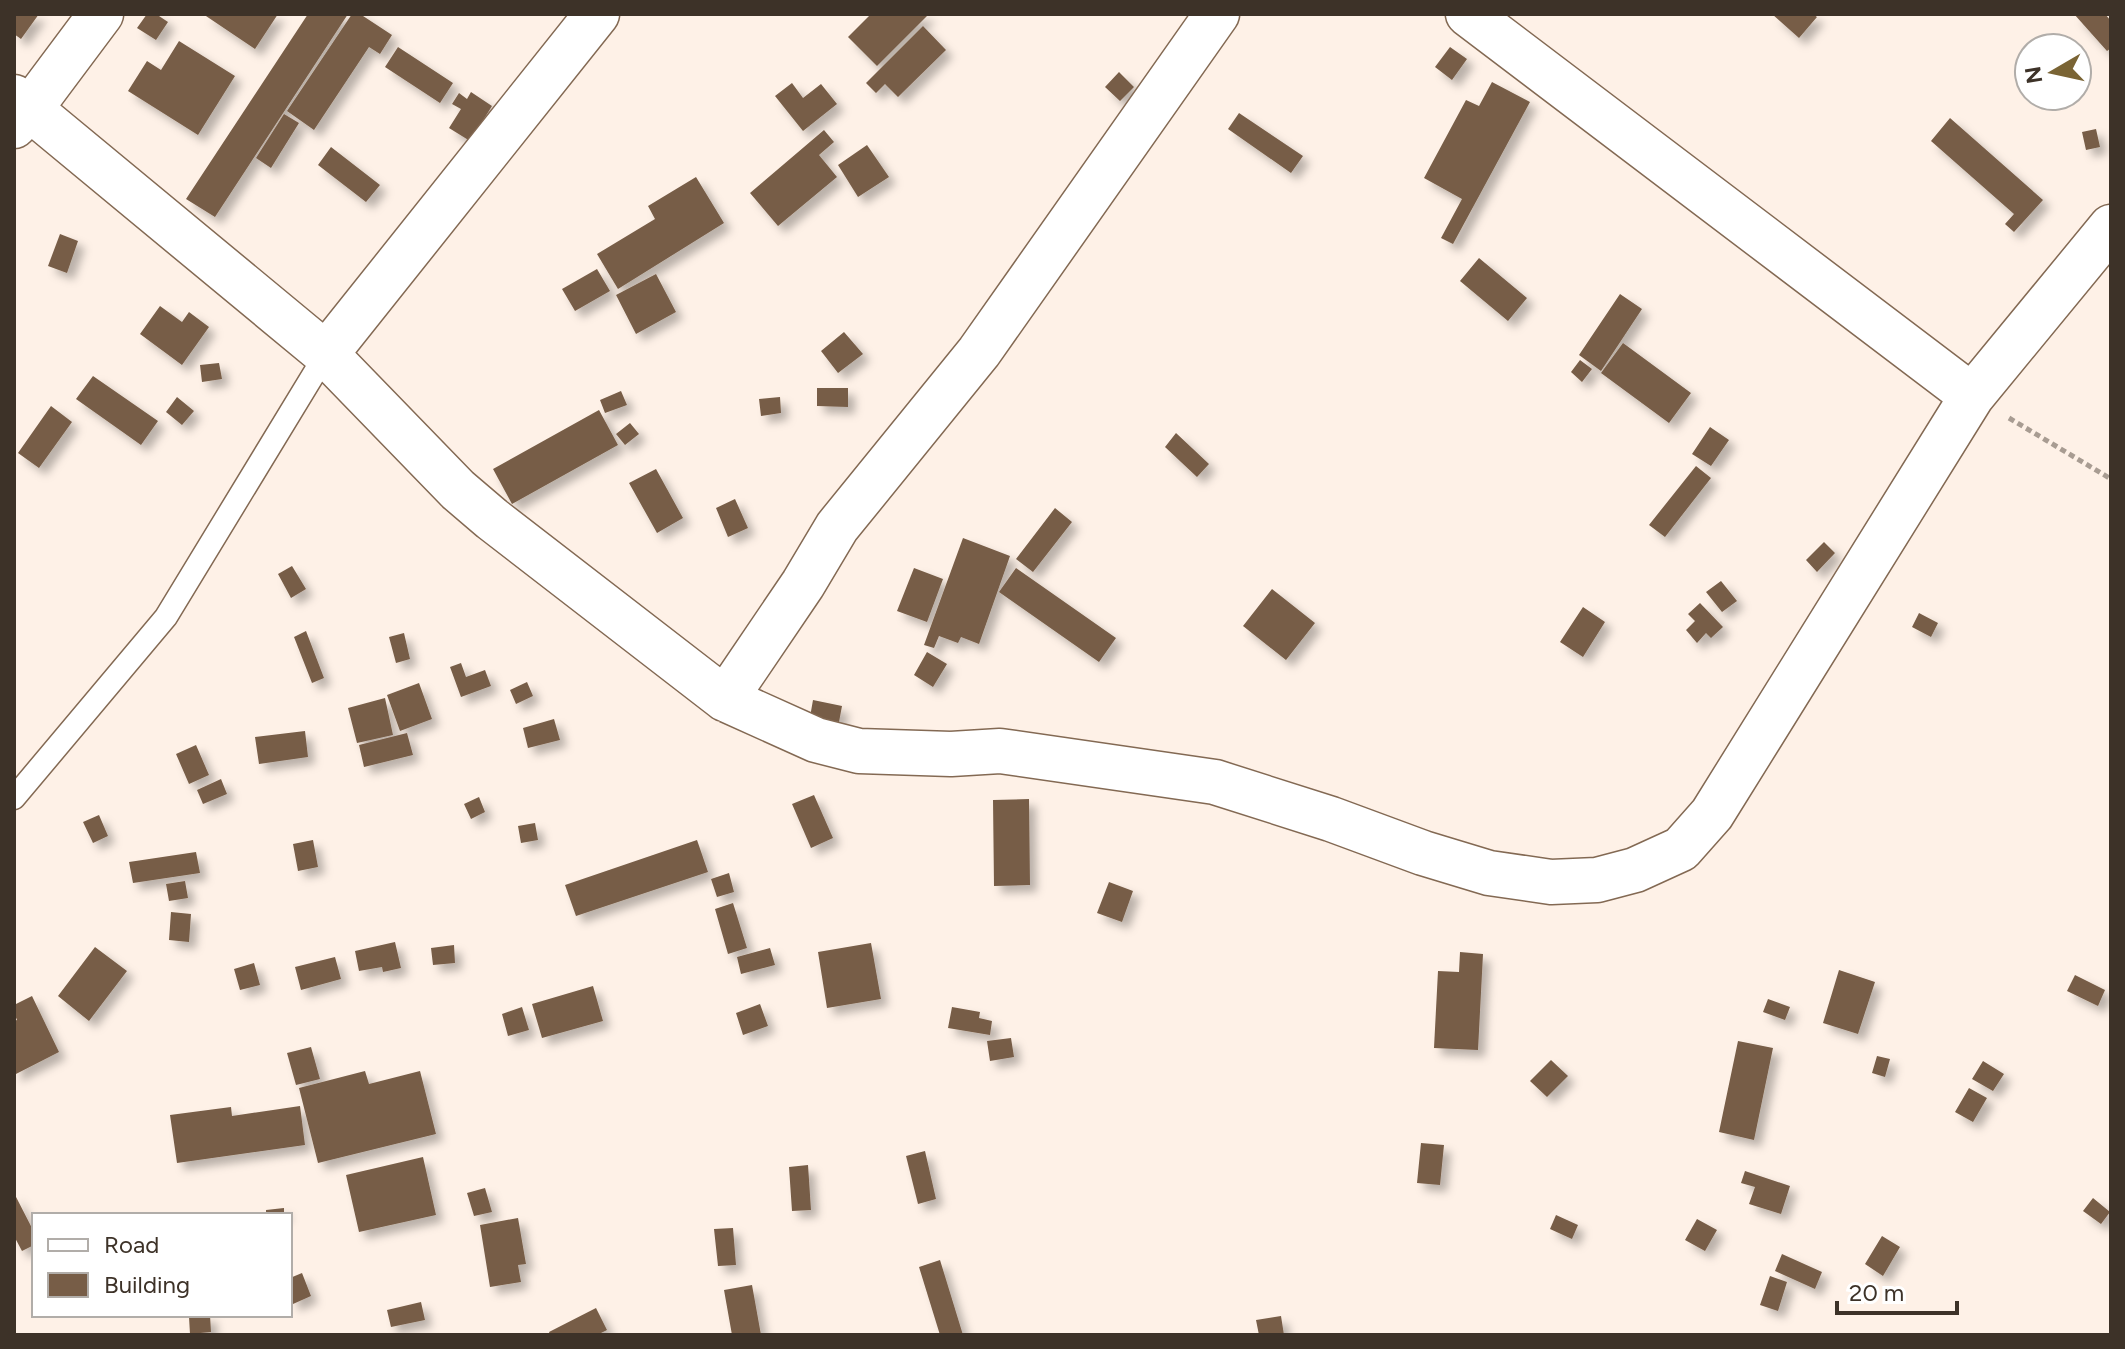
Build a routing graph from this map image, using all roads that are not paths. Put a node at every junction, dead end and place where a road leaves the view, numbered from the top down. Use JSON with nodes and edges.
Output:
{"nodes":[{"id":1,"x":101,"y":14,"type":"edge"},
{"id":2,"x":597,"y":14,"type":"edge"},
{"id":3,"x":1217,"y":14,"type":"edge"},
{"id":4,"x":1468,"y":14,"type":"edge"},
{"id":5,"x":19,"y":111,"type":"edge"},
{"id":6,"x":2111,"y":227,"type":"edge"},
{"id":7,"x":326,"y":354,"type":"junction"},
{"id":8,"x":1972,"y":396,"type":"junction"},
{"id":9,"x":725,"y":699,"type":"junction"},
{"id":10,"x":14,"y":798,"type":"edge"}],
"edges":[{"from":1,"to":5,"type":"street"},
{"from":2,"to":7,"type":"street"},
{"from":3,"to":9,"type":"street"},
{"from":4,"to":8,"type":"street"},
{"from":5,"to":7,"type":"street"},
{"from":6,"to":8,"type":"street"},
{"from":7,"to":9,"type":"street"},
{"from":7,"to":10,"type":"lane"},
{"from":8,"to":9,"type":"street"}]}
